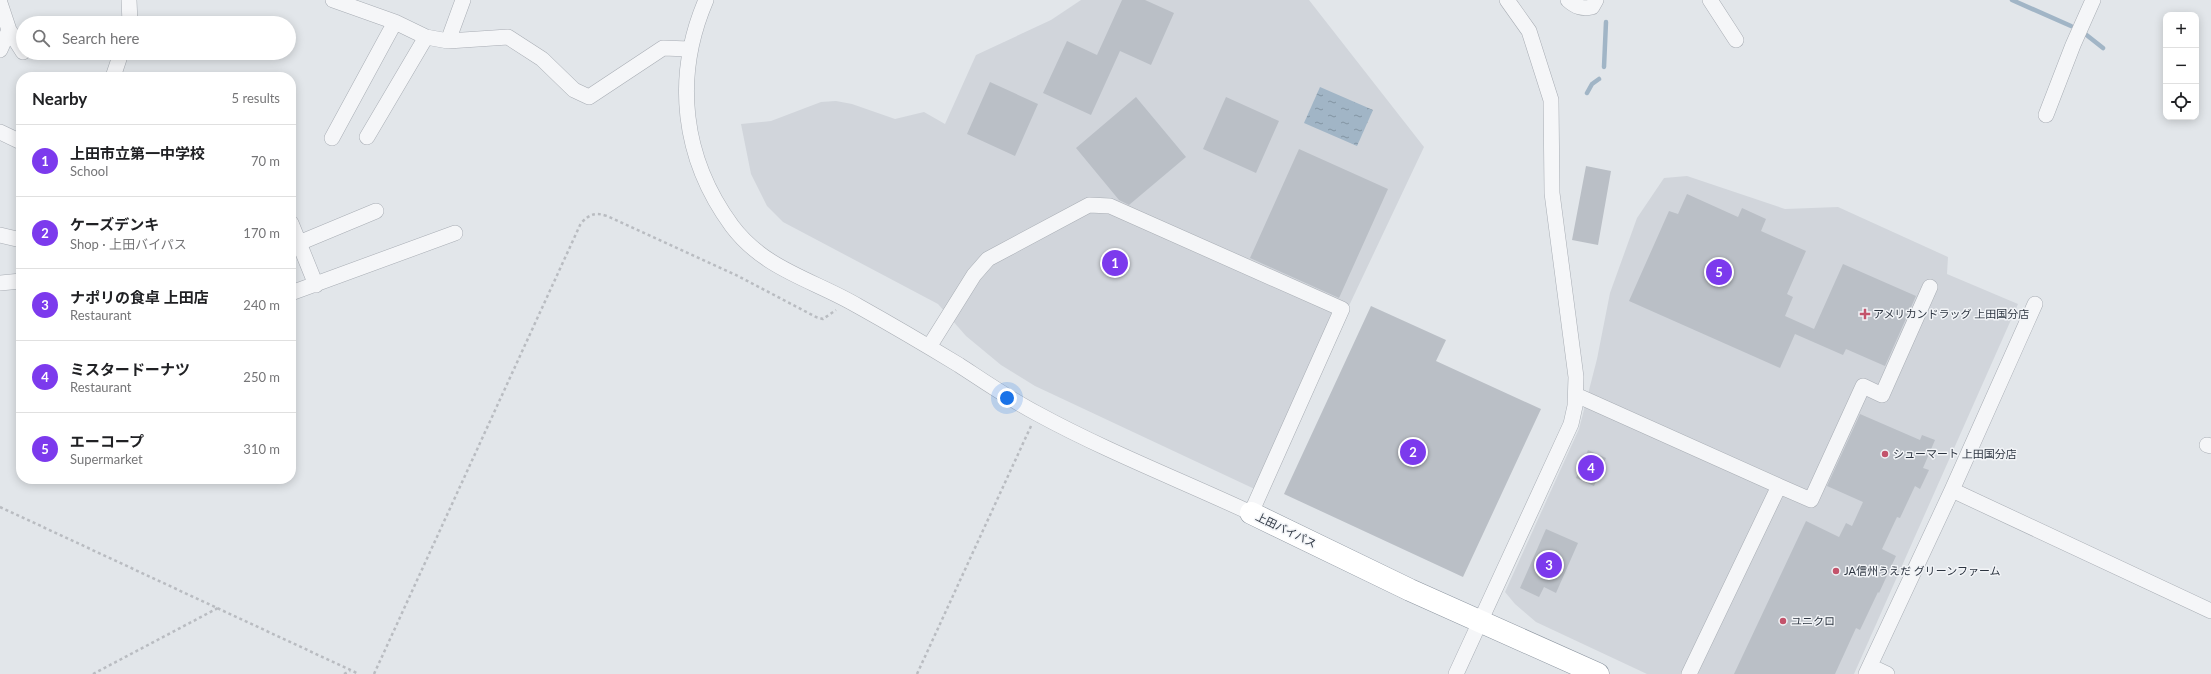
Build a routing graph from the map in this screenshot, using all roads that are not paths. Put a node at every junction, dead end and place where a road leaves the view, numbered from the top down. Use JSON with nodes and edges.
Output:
{"nodes":[{"id":1,"x":129,"y":0,"type":"edge"},
{"id":2,"x":333,"y":0,"type":"edge"},
{"id":3,"x":463,"y":0,"type":"edge"},
{"id":4,"x":706,"y":0,"type":"edge"},
{"id":5,"x":1507,"y":0,"type":"edge"},
{"id":6,"x":1568,"y":0,"type":"edge"},
{"id":7,"x":1596,"y":0,"type":"edge"},
{"id":8,"x":1710,"y":0,"type":"edge"},
{"id":9,"x":2093,"y":0,"type":"edge"},
{"id":10,"x":0,"y":3,"type":"edge"},
{"id":11,"x":130,"y":16,"type":"edge"},
{"id":12,"x":395,"y":22,"type":"junction"},
{"id":13,"x":9,"y":30,"type":"junction"},
{"id":14,"x":426,"y":37,"type":"junction"},
{"id":15,"x":16,"y":40,"type":"edge"},
{"id":16,"x":1736,"y":40,"type":"dead end"},
{"id":17,"x":448,"y":41,"type":"junction"},
{"id":18,"x":689,"y":49,"type":"junction"},
{"id":19,"x":0,"y":50,"type":"edge"},
{"id":20,"x":119,"y":60,"type":"edge"},
{"id":21,"x":115,"y":72,"type":"edge"},
{"id":22,"x":2046,"y":114,"type":"dead end"},
{"id":23,"x":0,"y":132,"type":"edge"},
{"id":24,"x":367,"y":137,"type":"dead end"},
{"id":25,"x":332,"y":138,"type":"dead end"},
{"id":26,"x":16,"y":140,"type":"edge"},
{"id":27,"x":376,"y":211,"type":"dead end"},
{"id":28,"x":455,"y":233,"type":"dead end"},
{"id":29,"x":0,"y":235,"type":"edge"},
{"id":30,"x":296,"y":236,"type":"edge"},
{"id":31,"x":16,"y":239,"type":"edge"},
{"id":32,"x":299,"y":243,"type":"junction"},
{"id":33,"x":16,"y":281,"type":"edge"},
{"id":34,"x":0,"y":283,"type":"edge"},
{"id":35,"x":316,"y":285,"type":"junction"},
{"id":36,"x":1930,"y":287,"type":"dead end"},
{"id":37,"x":296,"y":291,"type":"edge"},
{"id":38,"x":2035,"y":304,"type":"dead end"},
{"id":39,"x":930,"y":347,"type":"junction"},
{"id":40,"x":1576,"y":395,"type":"junction"},
{"id":41,"x":1779,"y":486,"type":"junction"},
{"id":42,"x":1952,"y":490,"type":"junction"},
{"id":43,"x":1251,"y":513,"type":"junction"},
{"id":44,"x":2210,"y":609,"type":"edge"},
{"id":45,"x":1478,"y":626,"type":"junction"},
{"id":46,"x":1868,"y":670,"type":"edge"},
{"id":47,"x":1456,"y":674,"type":"edge"},
{"id":48,"x":1568,"y":674,"type":"edge"},
{"id":49,"x":1598,"y":674,"type":"edge"},
{"id":50,"x":1689,"y":674,"type":"edge"},
{"id":51,"x":1887,"y":674,"type":"edge"}],
"edges":[{"from":1,"to":11,"type":"street"},
{"from":2,"to":12,"type":"street"},
{"from":3,"to":17,"type":"street"},
{"from":4,"to":18,"type":"street"},
{"from":5,"to":40,"type":"street"},
{"from":6,"to":7,"type":"street"},
{"from":8,"to":16,"type":"street"},
{"from":9,"to":22,"type":"street"},
{"from":10,"to":13,"type":"street"},
{"from":12,"to":14,"type":"street"},
{"from":12,"to":25,"type":"street"},
{"from":13,"to":15,"type":"street"},
{"from":13,"to":19,"type":"street"},
{"from":14,"to":17,"type":"street"},
{"from":14,"to":24,"type":"street"},
{"from":17,"to":18,"type":"street"},
{"from":18,"to":39,"type":"street"},
{"from":20,"to":21,"type":"street"},
{"from":23,"to":26,"type":"street"},
{"from":27,"to":32,"type":"street"},
{"from":28,"to":35,"type":"street"},
{"from":29,"to":31,"type":"street"},
{"from":30,"to":32,"type":"street"},
{"from":32,"to":35,"type":"street"},
{"from":33,"to":34,"type":"street"},
{"from":35,"to":37,"type":"street"},
{"from":36,"to":41,"type":"street"},
{"from":38,"to":42,"type":"street"},
{"from":39,"to":43,"type":"street"},
{"from":39,"to":43,"type":"street"},
{"from":40,"to":41,"type":"street"},
{"from":40,"to":45,"type":"street"},
{"from":41,"to":50,"type":"street"},
{"from":42,"to":44,"type":"street"},
{"from":42,"to":46,"type":"street"},
{"from":43,"to":45,"type":"highway","name":"上田バイパス"},
{"from":45,"to":47,"type":"street"},
{"from":45,"to":48,"type":"highway","name":"上田バイパス"},
{"from":45,"to":49,"type":"highway","name":"上田バイパス"},
{"from":46,"to":51,"type":"street"}]}
